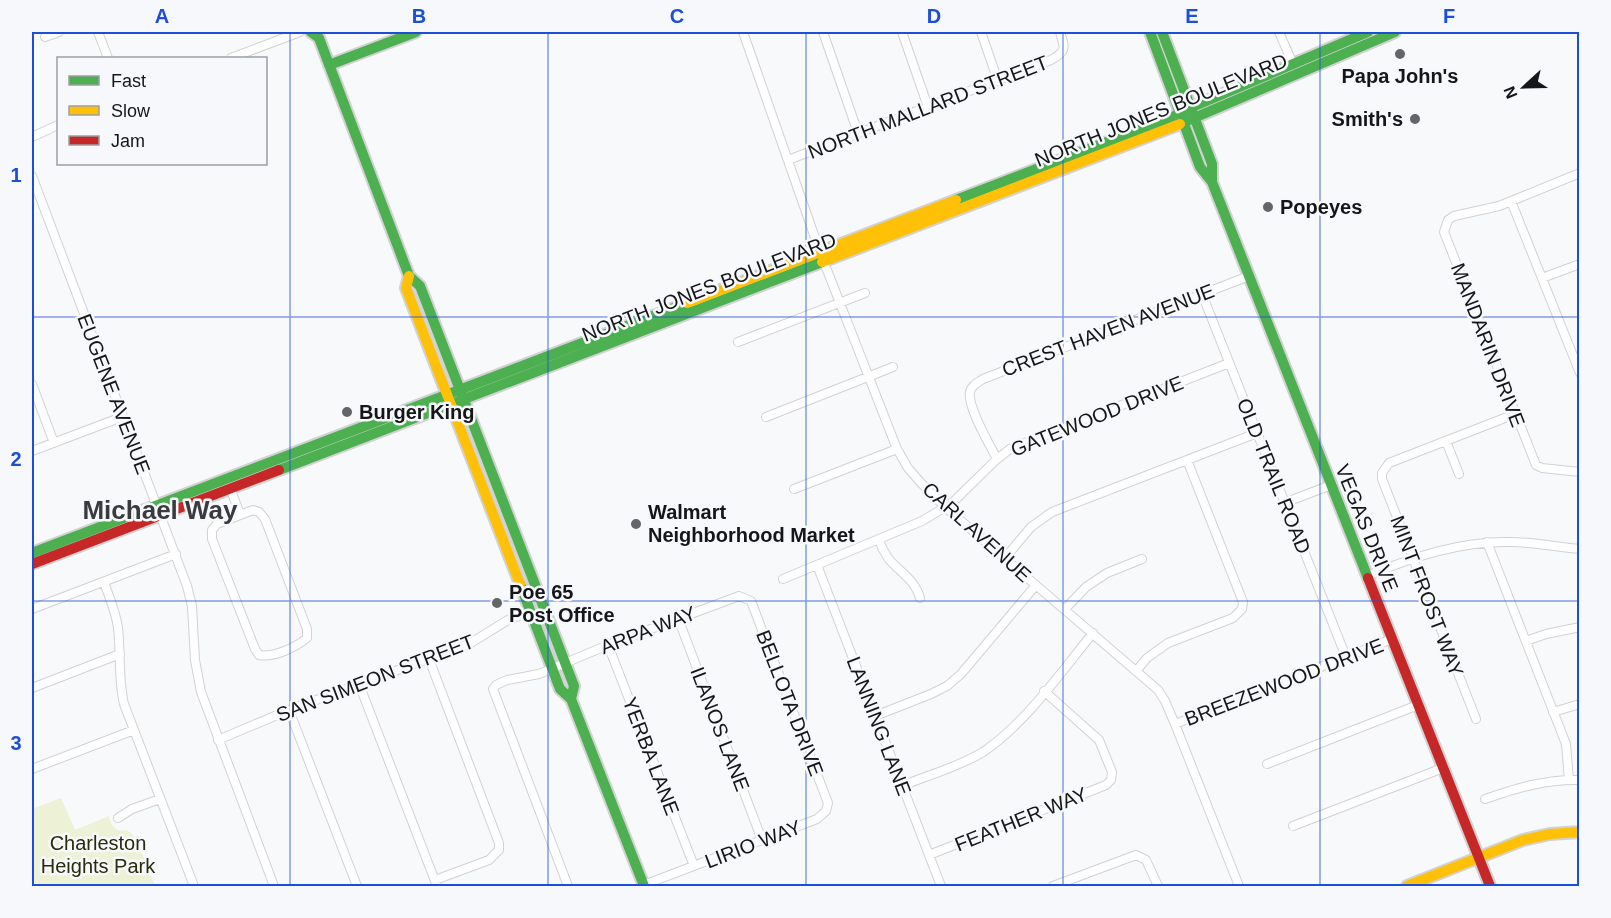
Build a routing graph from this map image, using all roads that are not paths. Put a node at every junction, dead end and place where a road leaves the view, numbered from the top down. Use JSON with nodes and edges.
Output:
{"nodes":[{"id":1,"x":59,"y":32,"type":"edge"},
{"id":2,"x":98,"y":32,"type":"edge"},
{"id":3,"x":300,"y":32,"type":"edge"},
{"id":4,"x":416,"y":32,"type":"edge"},
{"id":5,"x":743,"y":32,"type":"edge"},
{"id":6,"x":823,"y":32,"type":"edge"},
{"id":7,"x":902,"y":32,"type":"edge"},
{"id":8,"x":981,"y":32,"type":"edge"},
{"id":9,"x":1060,"y":32,"type":"edge"},
{"id":10,"x":1150,"y":32,"type":"edge"},
{"id":11,"x":1162,"y":32,"type":"edge"},
{"id":12,"x":1279,"y":32,"type":"edge"},
{"id":13,"x":1368,"y":32,"type":"edge"},
{"id":14,"x":1395,"y":32,"type":"edge"},
{"id":15,"x":316,"y":34,"type":"edge"},
{"id":16,"x":45,"y":37,"type":"dead end"},
{"id":17,"x":1355,"y":43,"type":"junction"},
{"id":18,"x":108,"y":57,"type":"edge"},
{"id":19,"x":234,"y":57,"type":"edge"},
{"id":20,"x":1293,"y":64,"type":"junction"},
{"id":21,"x":329,"y":65,"type":"junction"},
{"id":22,"x":998,"y":81,"type":"junction"},
{"id":23,"x":1273,"y":84,"type":"junction"},
{"id":24,"x":928,"y":107,"type":"junction"},
{"id":25,"x":1187,"y":116,"type":"junction"},
{"id":26,"x":57,"y":125,"type":"edge"},
{"id":27,"x":858,"y":134,"type":"junction"},
{"id":28,"x":32,"y":137,"type":"edge"},
{"id":29,"x":788,"y":160,"type":"junction"},
{"id":30,"x":1580,"y":173,"type":"edge"},
{"id":31,"x":32,"y":176,"type":"edge"},
{"id":32,"x":35,"y":198,"type":"edge"},
{"id":33,"x":1511,"y":201,"type":"junction"},
{"id":34,"x":822,"y":257,"type":"junction"},
{"id":35,"x":1580,"y":264,"type":"edge"},
{"id":36,"x":409,"y":276,"type":"junction"},
{"id":37,"x":1249,"y":276,"type":"junction"},
{"id":38,"x":1542,"y":278,"type":"junction"},
{"id":39,"x":865,"y":293,"type":"dead end"},
{"id":40,"x":1202,"y":294,"type":"junction"},
{"id":41,"x":840,"y":303,"type":"junction"},
{"id":42,"x":675,"y":308,"type":"junction"},
{"id":43,"x":639,"y":322,"type":"junction"},
{"id":44,"x":634,"y":335,"type":"junction"},
{"id":45,"x":738,"y":342,"type":"dead end"},
{"id":46,"x":601,"y":347,"type":"junction"},
{"id":47,"x":1575,"y":351,"type":"edge"},
{"id":48,"x":1229,"y":363,"type":"junction"},
{"id":49,"x":893,"y":367,"type":"dead end"},
{"id":50,"x":1580,"y":373,"type":"edge"},
{"id":51,"x":868,"y":376,"type":"junction"},
{"id":52,"x":32,"y":384,"type":"edge"},
{"id":53,"x":462,"y":395,"type":"junction"},
{"id":54,"x":449,"y":400,"type":"junction"},
{"id":55,"x":1515,"y":414,"type":"junction"},
{"id":56,"x":122,"y":417,"type":"junction"},
{"id":57,"x":766,"y":417,"type":"dead end"},
{"id":58,"x":1257,"y":433,"type":"junction"},
{"id":59,"x":1446,"y":441,"type":"junction"},
{"id":60,"x":54,"y":443,"type":"junction"},
{"id":61,"x":897,"y":448,"type":"junction"},
{"id":62,"x":32,"y":451,"type":"edge"},
{"id":63,"x":997,"y":459,"type":"junction"},
{"id":64,"x":1187,"y":460,"type":"junction"},
{"id":65,"x":275,"y":465,"type":"junction"},
{"id":66,"x":1580,"y":472,"type":"edge"},
{"id":67,"x":1459,"y":474,"type":"dead end"},
{"id":68,"x":1331,"y":485,"type":"junction"},
{"id":69,"x":230,"y":488,"type":"junction"},
{"id":70,"x":794,"y":489,"type":"dead end"},
{"id":71,"x":489,"y":502,"type":"junction"},
{"id":72,"x":1284,"y":503,"type":"junction"},
{"id":73,"x":945,"y":507,"type":"junction"},
{"id":74,"x":159,"y":510,"type":"junction"},
{"id":75,"x":240,"y":514,"type":"junction"},
{"id":76,"x":879,"y":540,"type":"junction"},
{"id":77,"x":1487,"y":543,"type":"junction"},
{"id":78,"x":519,"y":546,"type":"junction"},
{"id":79,"x":1580,"y":549,"type":"edge"},
{"id":80,"x":506,"y":550,"type":"junction"},
{"id":81,"x":32,"y":553,"type":"edge"},
{"id":82,"x":176,"y":554,"type":"junction"},
{"id":83,"x":1005,"y":558,"type":"junction"},
{"id":84,"x":1412,"y":558,"type":"junction"},
{"id":85,"x":1142,"y":559,"type":"dead end"},
{"id":86,"x":32,"y":564,"type":"edge"},
{"id":87,"x":817,"y":565,"type":"junction"},
{"id":88,"x":1367,"y":576,"type":"junction"},
{"id":89,"x":783,"y":579,"type":"dead end"},
{"id":90,"x":533,"y":581,"type":"junction"},
{"id":91,"x":104,"y":582,"type":"junction"},
{"id":92,"x":1036,"y":585,"type":"junction"},
{"id":93,"x":745,"y":598,"type":"joint"},
{"id":94,"x":920,"y":598,"type":"dead end"},
{"id":95,"x":32,"y":609,"type":"edge"},
{"id":96,"x":1065,"y":609,"type":"junction"},
{"id":97,"x":530,"y":612,"type":"junction"},
{"id":98,"x":678,"y":618,"type":"junction"},
{"id":99,"x":1580,"y":627,"type":"edge"},
{"id":100,"x":1093,"y":633,"type":"junction"},
{"id":101,"x":556,"y":639,"type":"junction"},
{"id":102,"x":1392,"y":639,"type":"junction"},
{"id":103,"x":1526,"y":641,"type":"junction"},
{"id":104,"x":608,"y":645,"type":"junction"},
{"id":105,"x":120,"y":654,"type":"junction"},
{"id":106,"x":1346,"y":657,"type":"junction"},
{"id":107,"x":429,"y":658,"type":"junction"},
{"id":108,"x":565,"y":663,"type":"junction"},
{"id":109,"x":553,"y":668,"type":"junction"},
{"id":110,"x":1137,"y":670,"type":"junction"},
{"id":111,"x":359,"y":684,"type":"junction"},
{"id":112,"x":32,"y":688,"type":"edge"},
{"id":113,"x":1044,"y":692,"type":"junction"},
{"id":114,"x":571,"y":699,"type":"junction"},
{"id":115,"x":1580,"y":704,"type":"edge"},
{"id":116,"x":1418,"y":705,"type":"junction"},
{"id":117,"x":290,"y":710,"type":"junction"},
{"id":118,"x":1553,"y":712,"type":"junction"},
{"id":119,"x":875,"y":716,"type":"junction"},
{"id":120,"x":1476,"y":719,"type":"dead end"},
{"id":121,"x":1175,"y":724,"type":"junction"},
{"id":122,"x":134,"y":730,"type":"junction"},
{"id":123,"x":218,"y":740,"type":"junction"},
{"id":124,"x":1268,"y":764,"type":"dead end"},
{"id":125,"x":1443,"y":768,"type":"junction"},
{"id":126,"x":32,"y":769,"type":"edge"},
{"id":127,"x":1569,"y":780,"type":"junction"},
{"id":128,"x":1580,"y":780,"type":"edge"},
{"id":129,"x":902,"y":786,"type":"junction"},
{"id":130,"x":160,"y":799,"type":"junction"},
{"id":131,"x":1485,"y":799,"type":"dead end"},
{"id":132,"x":826,"y":811,"type":"joint"},
{"id":133,"x":118,"y":818,"type":"dead end"},
{"id":134,"x":1293,"y":826,"type":"dead end"},
{"id":135,"x":1580,"y":832,"type":"edge"},
{"id":136,"x":762,"y":840,"type":"junction"},
{"id":137,"x":929,"y":855,"type":"junction"},
{"id":138,"x":1478,"y":858,"type":"junction"},
{"id":139,"x":694,"y":866,"type":"junction"},
{"id":140,"x":436,"y":883,"type":"edge"},
{"id":141,"x":194,"y":886,"type":"edge"},
{"id":142,"x":274,"y":886,"type":"edge"},
{"id":143,"x":357,"y":886,"type":"edge"},
{"id":144,"x":566,"y":886,"type":"edge"},
{"id":145,"x":643,"y":886,"type":"edge"},
{"id":146,"x":941,"y":886,"type":"edge"},
{"id":147,"x":1053,"y":886,"type":"edge"},
{"id":148,"x":1158,"y":886,"type":"edge"},
{"id":149,"x":1239,"y":886,"type":"edge"},
{"id":150,"x":1407,"y":886,"type":"edge"},
{"id":151,"x":1490,"y":886,"type":"edge"}],
"edges":[{"from":1,"to":16,"type":"street"},
{"from":2,"to":18,"type":"street"},
{"from":3,"to":19,"type":"street"},
{"from":4,"to":21,"type":"main road"},
{"from":5,"to":29,"type":"street","name":"CARL AVENUE"},
{"from":6,"to":27,"type":"street"},
{"from":7,"to":24,"type":"street"},
{"from":8,"to":22,"type":"street"},
{"from":9,"to":22,"type":"street","name":"NORTH MALLARD STREET"},
{"from":10,"to":25,"type":"main road","name":"VEGAS DRIVE"},
{"from":11,"to":25,"type":"main road","name":"VEGAS DRIVE"},
{"from":12,"to":20,"type":"street"},
{"from":13,"to":17,"type":"main road","name":"NORTH JONES BOULEVARD"},
{"from":14,"to":17,"type":"main road","name":"NORTH JONES BOULEVARD"},
{"from":15,"to":21,"type":"main road"},
{"from":17,"to":20,"type":"main road","name":"NORTH JONES BOULEVARD"},
{"from":17,"to":23,"type":"main road","name":"NORTH JONES BOULEVARD"},
{"from":20,"to":23,"type":"main road"},
{"from":20,"to":25,"type":"main road","name":"NORTH JONES BOULEVARD"},
{"from":21,"to":36,"type":"main road"},
{"from":22,"to":24,"type":"street","name":"NORTH MALLARD STREET"},
{"from":23,"to":25,"type":"main road","name":"NORTH JONES BOULEVARD"},
{"from":24,"to":27,"type":"street","name":"NORTH MALLARD STREET"},
{"from":25,"to":34,"type":"main road","name":"NORTH JONES BOULEVARD"},
{"from":25,"to":37,"type":"main road","name":"VEGAS DRIVE"},
{"from":26,"to":28,"type":"street"},
{"from":27,"to":29,"type":"street","name":"NORTH MALLARD STREET"},
{"from":29,"to":34,"type":"street","name":"CARL AVENUE"},
{"from":30,"to":33,"type":"street"},
{"from":31,"to":32,"type":"street","name":"EUGENE AVENUE"},
{"from":32,"to":56,"type":"street","name":"EUGENE AVENUE"},
{"from":33,"to":38,"type":"street"},
{"from":33,"to":55,"type":"street","name":"MANDARIN DRIVE"},
{"from":34,"to":41,"type":"street","name":"CARL AVENUE"},
{"from":34,"to":42,"type":"main road","name":"NORTH JONES BOULEVARD"},
{"from":34,"to":44,"type":"main road","name":"NORTH JONES BOULEVARD"},
{"from":35,"to":38,"type":"street"},
{"from":36,"to":53,"type":"main road"},
{"from":36,"to":54,"type":"main road"},
{"from":37,"to":40,"type":"street","name":"CREST HAVEN AVENUE"},
{"from":37,"to":68,"type":"main road","name":"VEGAS DRIVE"},
{"from":38,"to":47,"type":"street"},
{"from":39,"to":41,"type":"street"},
{"from":40,"to":48,"type":"street","name":"OLD TRAIL ROAD"},
{"from":40,"to":63,"type":"street","name":"CREST HAVEN AVENUE"},
{"from":41,"to":45,"type":"street"},
{"from":41,"to":51,"type":"street","name":"CARL AVENUE"},
{"from":42,"to":43,"type":"main road","name":"NORTH JONES BOULEVARD"},
{"from":42,"to":44,"type":"main road"},
{"from":43,"to":46,"type":"main road"},
{"from":43,"to":53,"type":"main road","name":"NORTH JONES BOULEVARD"},
{"from":44,"to":46,"type":"main road","name":"NORTH JONES BOULEVARD"},
{"from":46,"to":53,"type":"main road","name":"NORTH JONES BOULEVARD"},
{"from":47,"to":50,"type":"street"},
{"from":48,"to":58,"type":"street","name":"OLD TRAIL ROAD"},
{"from":48,"to":63,"type":"street","name":"GATEWOOD DRIVE"},
{"from":49,"to":51,"type":"street"},
{"from":51,"to":57,"type":"street"},
{"from":51,"to":61,"type":"street","name":"CARL AVENUE"},
{"from":52,"to":60,"type":"street"},
{"from":53,"to":54,"type":"main road","name":"NORTH JONES BOULEVARD"},
{"from":53,"to":78,"type":"main road"},
{"from":54,"to":65,"type":"main road","name":"NORTH JONES BOULEVARD"},
{"from":54,"to":71,"type":"main road"},
{"from":55,"to":59,"type":"street"},
{"from":55,"to":66,"type":"street","name":"MANDARIN DRIVE"},
{"from":56,"to":60,"type":"street"},
{"from":56,"to":74,"type":"street","name":"EUGENE AVENUE"},
{"from":58,"to":64,"type":"street"},
{"from":58,"to":72,"type":"street","name":"OLD TRAIL ROAD"},
{"from":59,"to":67,"type":"street"},
{"from":59,"to":84,"type":"street","name":"MINT FROST WAY"},
{"from":60,"to":62,"type":"street"},
{"from":61,"to":70,"type":"street"},
{"from":61,"to":73,"type":"street","name":"CARL AVENUE"},
{"from":63,"to":73,"type":"street","name":"GATEWOOD DRIVE"},
{"from":64,"to":83,"type":"street"},
{"from":64,"to":110,"type":"street"},
{"from":65,"to":69,"type":"main road","name":"NORTH JONES BOULEVARD"},
{"from":65,"to":74,"type":"main road","name":"NORTH JONES BOULEVARD"},
{"from":68,"to":72,"type":"street"},
{"from":68,"to":88,"type":"main road","name":"VEGAS DRIVE"},
{"from":69,"to":74,"type":"main road","name":"NORTH JONES BOULEVARD"},
{"from":69,"to":75,"type":"street"},
{"from":71,"to":78,"type":"main road"},
{"from":71,"to":80,"type":"main road"},
{"from":72,"to":106,"type":"street","name":"OLD TRAIL ROAD"},
{"from":73,"to":76,"type":"street","name":"GATEWOOD DRIVE"},
{"from":73,"to":83,"type":"street","name":"CARL AVENUE"},
{"from":74,"to":81,"type":"main road","name":"NORTH JONES BOULEVARD"},
{"from":74,"to":82,"type":"street","name":"EUGENE AVENUE"},
{"from":74,"to":86,"type":"main road","name":"NORTH JONES BOULEVARD"},
{"from":75,"to":75,"type":"street"},
{"from":76,"to":87,"type":"street","name":"GATEWOOD DRIVE"},
{"from":76,"to":94,"type":"street"},
{"from":77,"to":79,"type":"street"},
{"from":77,"to":84,"type":"street"},
{"from":77,"to":103,"type":"street"},
{"from":78,"to":90,"type":"main road"},
{"from":80,"to":90,"type":"main road"},
{"from":80,"to":97,"type":"main road"},
{"from":82,"to":91,"type":"street"},
{"from":82,"to":123,"type":"street","name":"EUGENE AVENUE"},
{"from":83,"to":92,"type":"street","name":"CARL AVENUE"},
{"from":84,"to":88,"type":"street"},
{"from":84,"to":120,"type":"street","name":"MINT FROST WAY"},
{"from":85,"to":96,"type":"street"},
{"from":87,"to":89,"type":"street","name":"GATEWOOD DRIVE"},
{"from":87,"to":119,"type":"street","name":"LANNING LANE"},
{"from":88,"to":102,"type":"main road","name":"VEGAS DRIVE"},
{"from":90,"to":101,"type":"main road"},
{"from":91,"to":95,"type":"street"},
{"from":91,"to":105,"type":"street"},
{"from":92,"to":96,"type":"street","name":"CARL AVENUE"},
{"from":92,"to":119,"type":"street"},
{"from":93,"to":98,"type":"street","name":"ARPA WAY"},
{"from":93,"to":132,"type":"street","name":"BELLOTA DRIVE"},
{"from":96,"to":100,"type":"street","name":"CARL AVENUE"},
{"from":97,"to":101,"type":"main road"},
{"from":97,"to":107,"type":"street","name":"SAN SIMEON STREET"},
{"from":97,"to":109,"type":"main road"},
{"from":98,"to":104,"type":"street","name":"ARPA WAY"},
{"from":98,"to":136,"type":"street","name":"ILANOS LANE"},
{"from":99,"to":103,"type":"street"},
{"from":100,"to":110,"type":"street","name":"CARL AVENUE"},
{"from":100,"to":113,"type":"street"},
{"from":101,"to":108,"type":"main road"},
{"from":102,"to":106,"type":"street","name":"BREEZEWOOD DRIVE"},
{"from":102,"to":116,"type":"main road","name":"VEGAS DRIVE"},
{"from":103,"to":118,"type":"street"},
{"from":104,"to":108,"type":"street","name":"ARPA WAY"},
{"from":104,"to":139,"type":"street","name":"YERBA LANE"},
{"from":105,"to":112,"type":"street"},
{"from":105,"to":122,"type":"street"},
{"from":106,"to":121,"type":"street","name":"BREEZEWOOD DRIVE"},
{"from":107,"to":111,"type":"street","name":"SAN SIMEON STREET"},
{"from":107,"to":140,"type":"street"},
{"from":108,"to":109,"type":"street","name":"ARPA WAY"},
{"from":108,"to":114,"type":"main road"},
{"from":109,"to":114,"type":"main road"},
{"from":109,"to":144,"type":"street","name":"ARPA WAY"},
{"from":110,"to":121,"type":"street","name":"CARL AVENUE"},
{"from":111,"to":117,"type":"street","name":"SAN SIMEON STREET"},
{"from":111,"to":140,"type":"street"},
{"from":113,"to":129,"type":"street"},
{"from":113,"to":137,"type":"street","name":"FEATHER WAY"},
{"from":114,"to":145,"type":"main road"},
{"from":115,"to":118,"type":"street"},
{"from":116,"to":124,"type":"street"},
{"from":116,"to":125,"type":"main road","name":"VEGAS DRIVE"},
{"from":117,"to":123,"type":"street","name":"SAN SIMEON STREET"},
{"from":117,"to":143,"type":"street"},
{"from":118,"to":127,"type":"street"},
{"from":119,"to":129,"type":"street","name":"LANNING LANE"},
{"from":121,"to":149,"type":"street","name":"CARL AVENUE"},
{"from":122,"to":126,"type":"street"},
{"from":122,"to":130,"type":"street"},
{"from":123,"to":142,"type":"street","name":"EUGENE AVENUE"},
{"from":125,"to":134,"type":"street"},
{"from":125,"to":138,"type":"main road","name":"VEGAS DRIVE"},
{"from":127,"to":128,"type":"street"},
{"from":127,"to":131,"type":"street"},
{"from":129,"to":137,"type":"street","name":"LANNING LANE"},
{"from":130,"to":133,"type":"street"},
{"from":130,"to":141,"type":"street"},
{"from":132,"to":136,"type":"street","name":"LIRIO WAY"},
{"from":135,"to":138,"type":"main road"},
{"from":136,"to":139,"type":"street","name":"LIRIO WAY"},
{"from":137,"to":146,"type":"street","name":"LANNING LANE"},
{"from":138,"to":150,"type":"main road"},
{"from":138,"to":151,"type":"main road","name":"VEGAS DRIVE"},
{"from":139,"to":145,"type":"street","name":"LIRIO WAY"},
{"from":147,"to":148,"type":"street"}]}
